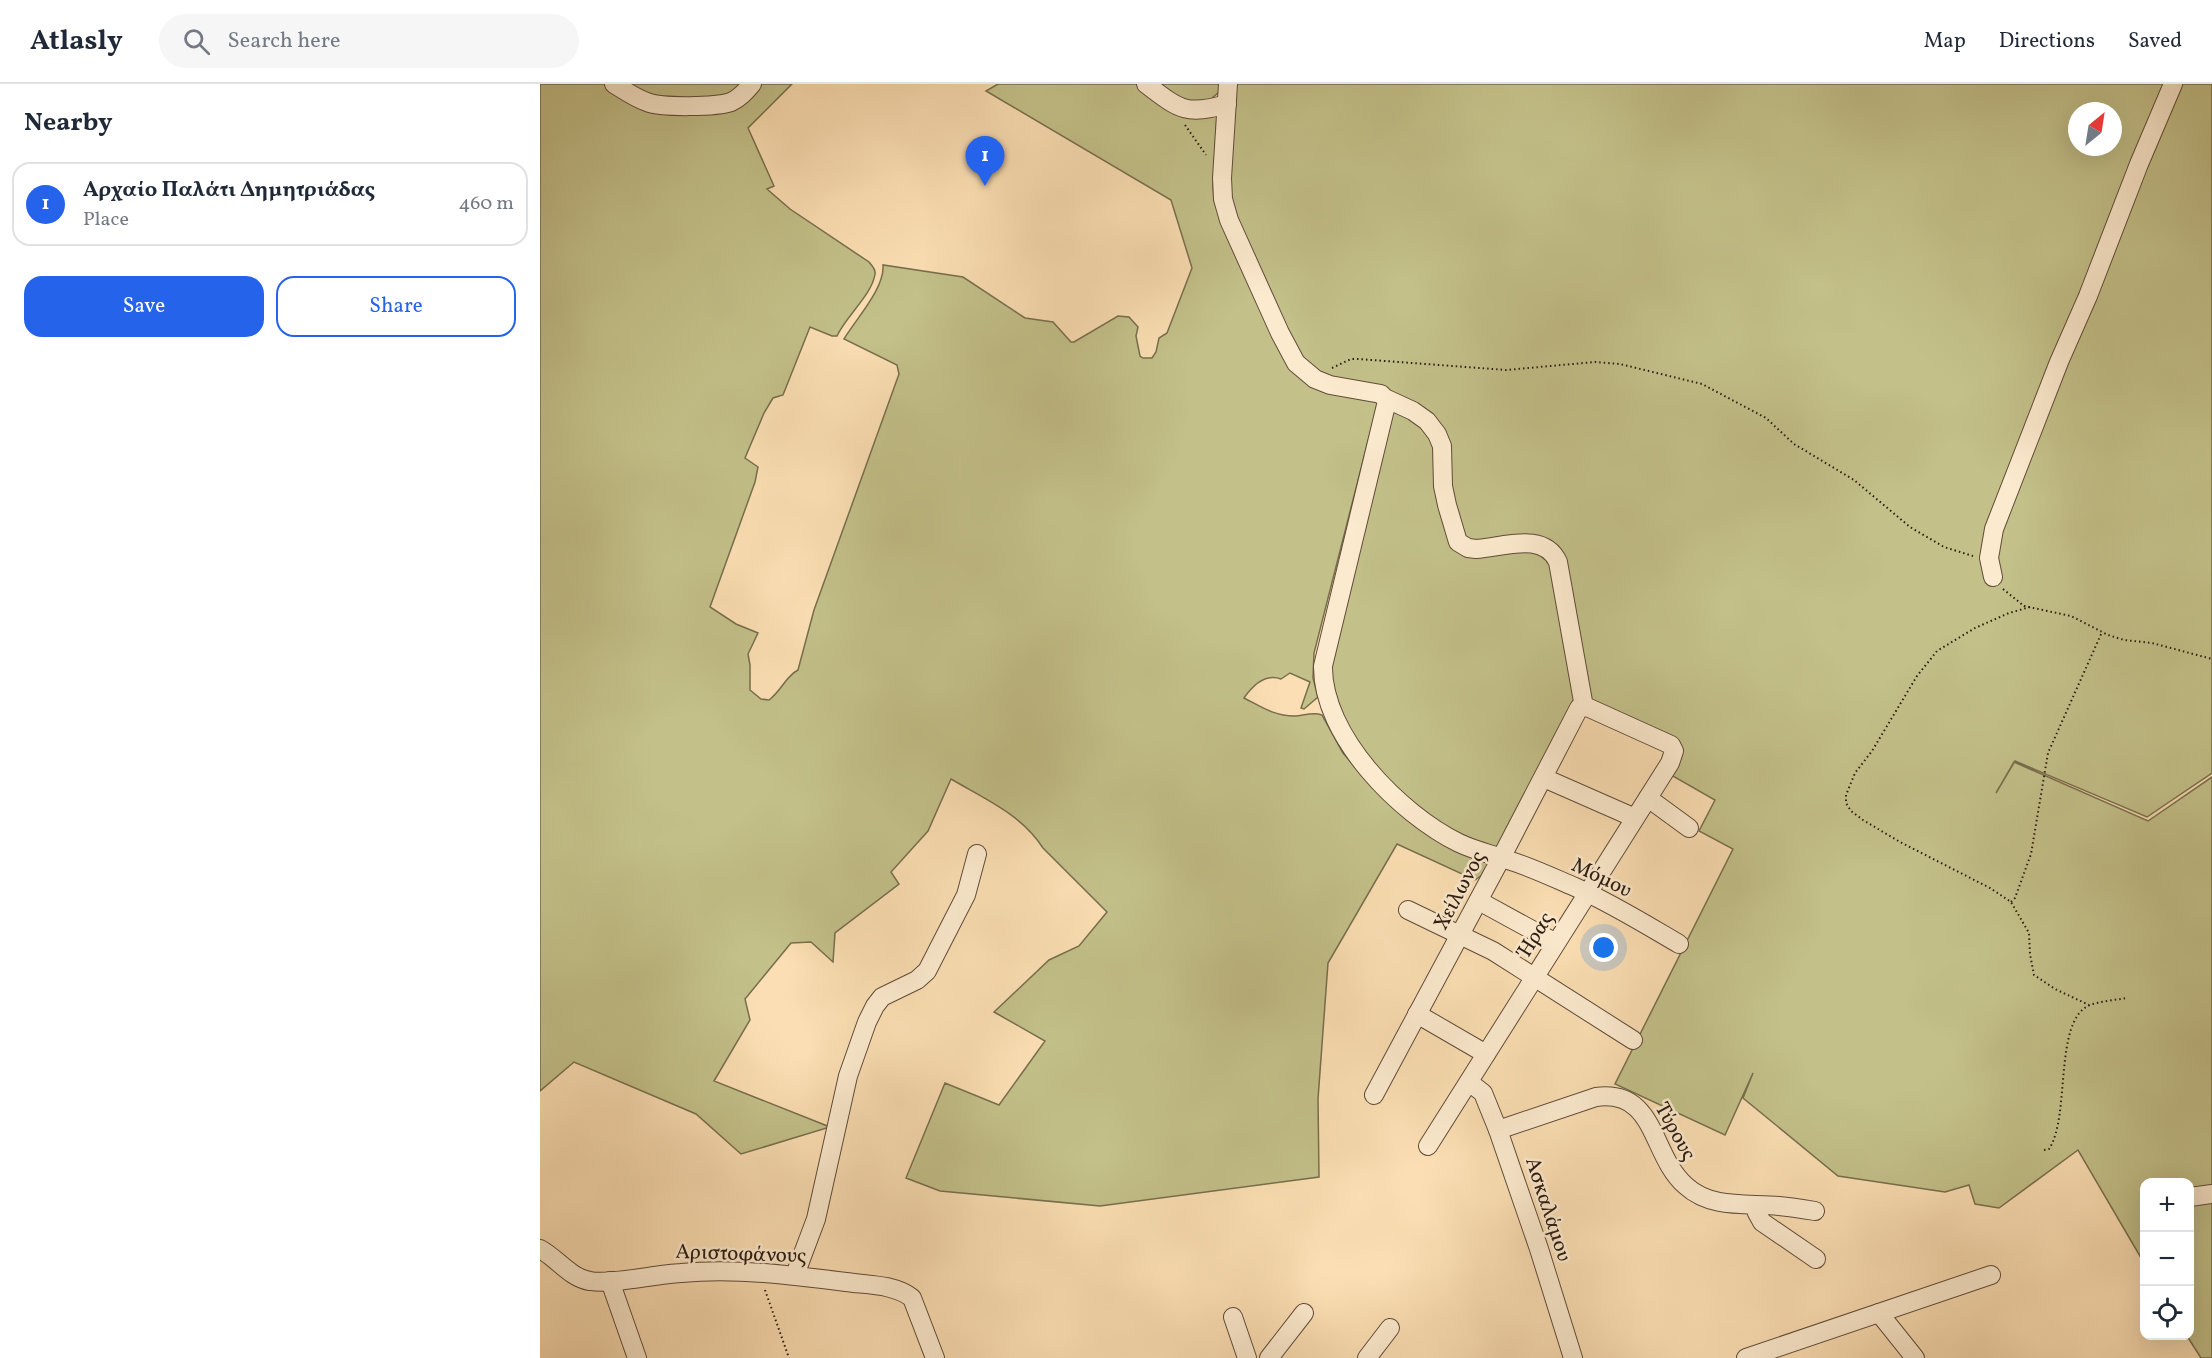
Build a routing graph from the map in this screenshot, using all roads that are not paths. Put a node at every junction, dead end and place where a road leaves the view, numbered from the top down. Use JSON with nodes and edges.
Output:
{"nodes":[{"id":1,"x":614,"y":84,"type":"edge"},
{"id":2,"x":752,"y":84,"type":"edge"},
{"id":3,"x":1146,"y":84,"type":"edge"},
{"id":4,"x":1228,"y":84,"type":"edge"},
{"id":5,"x":2173,"y":84,"type":"edge"},
{"id":6,"x":1227,"y":104,"type":"junction"},
{"id":7,"x":1387,"y":399,"type":"junction"},
{"id":8,"x":1992,"y":569,"type":"road end"},
{"id":9,"x":1582,"y":707,"type":"junction"},
{"id":10,"x":1544,"y":778,"type":"junction"},
{"id":11,"x":1648,"y":798,"type":"junction"},
{"id":12,"x":1635,"y":818,"type":"junction"},
{"id":13,"x":1689,"y":828,"type":"dead end"},
{"id":14,"x":977,"y":854,"type":"dead end"},
{"id":15,"x":1502,"y":858,"type":"junction"},
{"id":16,"x":1588,"y":893,"type":"junction"},
{"id":17,"x":1479,"y":901,"type":"junction"},
{"id":18,"x":1408,"y":910,"type":"dead end"},
{"id":19,"x":1460,"y":935,"type":"junction"},
{"id":20,"x":1556,"y":943,"type":"junction"},
{"id":21,"x":1679,"y":944,"type":"dead end"},
{"id":22,"x":1534,"y":978,"type":"junction"},
{"id":23,"x":1417,"y":1014,"type":"junction"},
{"id":24,"x":1633,"y":1040,"type":"dead end"},
{"id":25,"x":1486,"y":1054,"type":"junction"},
{"id":26,"x":1468,"y":1082,"type":"junction"},
{"id":27,"x":1374,"y":1095,"type":"dead end"},
{"id":28,"x":1498,"y":1130,"type":"junction"},
{"id":29,"x":1428,"y":1146,"type":"dead end"},
{"id":30,"x":2212,"y":1194,"type":"edge"},
{"id":31,"x":2194,"y":1196,"type":"edge"},
{"id":32,"x":1755,"y":1205,"type":"junction"},
{"id":33,"x":1815,"y":1211,"type":"dead end"},
{"id":34,"x":540,"y":1249,"type":"edge"},
{"id":35,"x":1816,"y":1259,"type":"dead end"},
{"id":36,"x":795,"y":1275,"type":"junction"},
{"id":37,"x":1991,"y":1275,"type":"dead end"},
{"id":38,"x":610,"y":1281,"type":"junction"},
{"id":39,"x":1304,"y":1313,"type":"dead end"},
{"id":40,"x":1879,"y":1313,"type":"junction"},
{"id":41,"x":1233,"y":1317,"type":"dead end"},
{"id":42,"x":1390,"y":1328,"type":"dead end"},
{"id":43,"x":637,"y":1358,"type":"edge"},
{"id":44,"x":935,"y":1358,"type":"edge"},
{"id":45,"x":1247,"y":1358,"type":"edge"},
{"id":46,"x":1269,"y":1358,"type":"edge"},
{"id":47,"x":1367,"y":1358,"type":"edge"},
{"id":48,"x":1573,"y":1358,"type":"edge"},
{"id":49,"x":1746,"y":1358,"type":"edge"},
{"id":50,"x":1915,"y":1358,"type":"edge"}],
"edges":[{"from":1,"to":2,"type":"street"},
{"from":3,"to":6,"type":"street"},
{"from":4,"to":6,"type":"street"},
{"from":5,"to":8,"type":"street"},
{"from":6,"to":7,"type":"street"},
{"from":7,"to":9,"type":"street"},
{"from":7,"to":15,"type":"street","name":"Μόμου"},
{"from":9,"to":10,"type":"street","name":"Χείλωνος"},
{"from":9,"to":11,"type":"street","name":"Ήρας"},
{"from":10,"to":12,"type":"street"},
{"from":10,"to":15,"type":"street","name":"Χείλωνος"},
{"from":11,"to":12,"type":"street","name":"Ήρας"},
{"from":11,"to":13,"type":"street"},
{"from":12,"to":16,"type":"street","name":"Ήρας"},
{"from":14,"to":36,"type":"street"},
{"from":15,"to":16,"type":"street","name":"Μόμου"},
{"from":15,"to":17,"type":"street","name":"Χείλωνος"},
{"from":16,"to":20,"type":"street","name":"Ήρας"},
{"from":16,"to":21,"type":"street","name":"Μόμου"},
{"from":17,"to":19,"type":"street","name":"Χείλωνος"},
{"from":17,"to":20,"type":"street"},
{"from":18,"to":19,"type":"street"},
{"from":19,"to":22,"type":"street"},
{"from":19,"to":23,"type":"street","name":"Χείλωνος"},
{"from":20,"to":22,"type":"street","name":"Ήρας"},
{"from":22,"to":24,"type":"street"},
{"from":22,"to":25,"type":"street","name":"Ήρας"},
{"from":23,"to":25,"type":"street"},
{"from":23,"to":27,"type":"street","name":"Χείλωνος"},
{"from":25,"to":26,"type":"street","name":"Ήρας"},
{"from":26,"to":28,"type":"street","name":"Ασκαλάμου"},
{"from":26,"to":29,"type":"street","name":"Ήρας"},
{"from":28,"to":32,"type":"street","name":"Τύρους"},
{"from":28,"to":48,"type":"street","name":"Ασκαλάμου"},
{"from":30,"to":31,"type":"street"},
{"from":32,"to":33,"type":"street","name":"Τύρους"},
{"from":32,"to":35,"type":"street"},
{"from":34,"to":38,"type":"street","name":"Αριστοφάνους"},
{"from":36,"to":38,"type":"street","name":"Αριστοφάνους"},
{"from":36,"to":44,"type":"street","name":"Αριστοφάνους"},
{"from":37,"to":40,"type":"street"},
{"from":38,"to":43,"type":"street"},
{"from":39,"to":46,"type":"street"},
{"from":40,"to":49,"type":"street"},
{"from":40,"to":50,"type":"street"},
{"from":41,"to":45,"type":"street"},
{"from":42,"to":47,"type":"street"}]}
